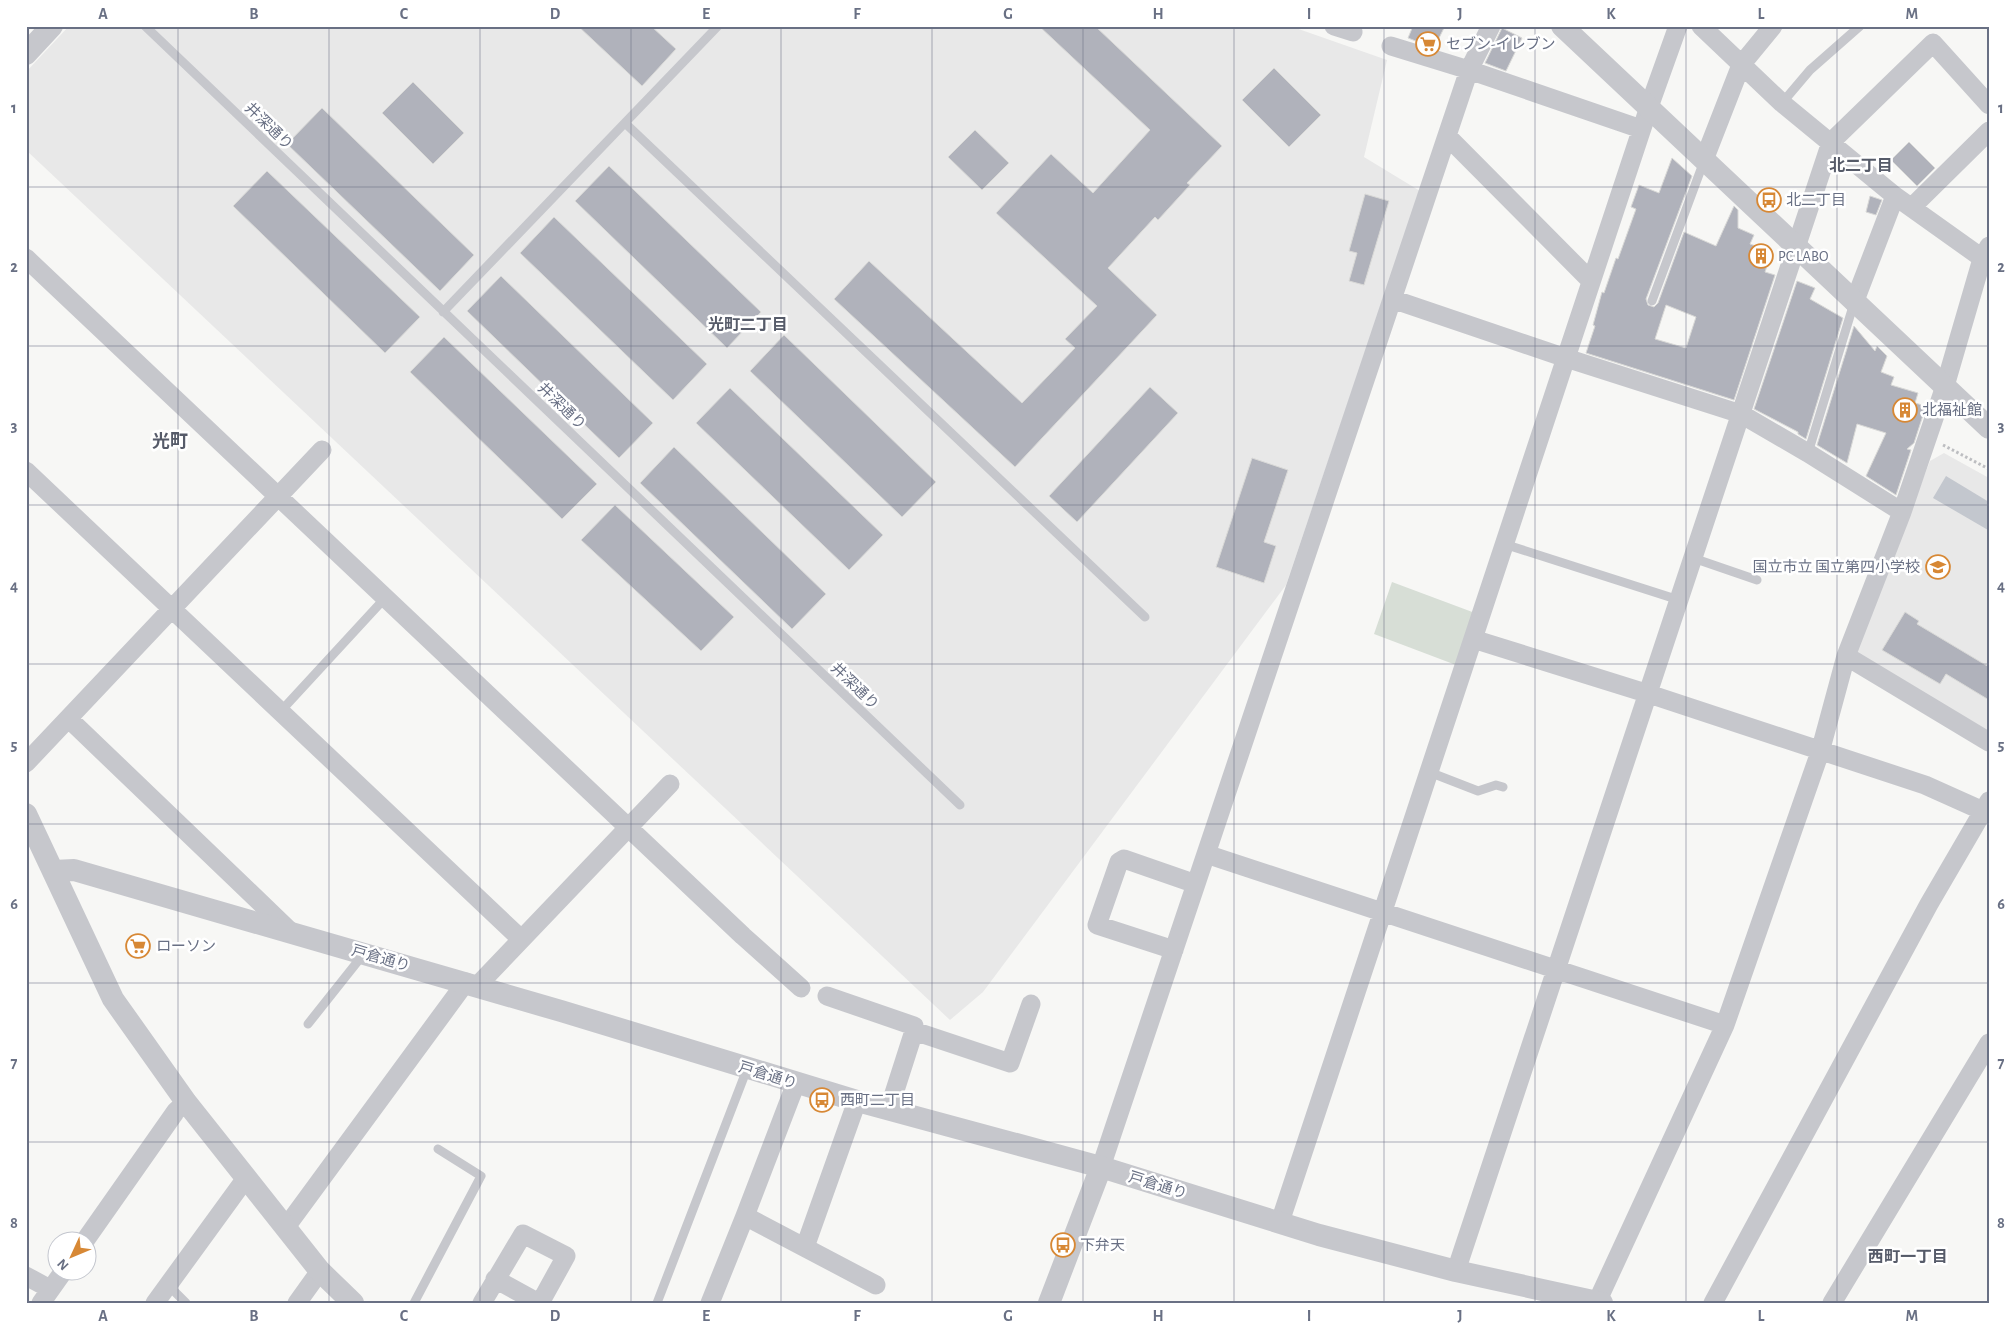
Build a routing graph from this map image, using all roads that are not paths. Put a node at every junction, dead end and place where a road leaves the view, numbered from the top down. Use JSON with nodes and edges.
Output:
{"nodes":[{"id":1,"x":52,"y":26,"type":"edge"},
{"id":2,"x":145,"y":26,"type":"edge"},
{"id":3,"x":718,"y":26,"type":"edge"},
{"id":4,"x":1334,"y":26,"type":"edge"},
{"id":5,"x":1491,"y":26,"type":"edge"},
{"id":6,"x":1562,"y":26,"type":"edge"},
{"id":7,"x":1678,"y":26,"type":"edge"},
{"id":8,"x":1701,"y":26,"type":"edge"},
{"id":9,"x":1773,"y":26,"type":"edge"},
{"id":10,"x":1860,"y":26,"type":"edge"},
{"id":11,"x":1353,"y":32,"type":"dead end"},
{"id":12,"x":1391,"y":46,"type":"dead end"},
{"id":13,"x":26,"y":54,"type":"edge"},
{"id":14,"x":1741,"y":66,"type":"junction"},
{"id":15,"x":1469,"y":70,"type":"junction"},
{"id":16,"x":1782,"y":102,"type":"junction"},
{"id":17,"x":1989,"y":105,"type":"edge"},
{"id":18,"x":1649,"y":107,"type":"junction"},
{"id":19,"x":625,"y":123,"type":"junction"},
{"id":20,"x":1641,"y":129,"type":"junction"},
{"id":21,"x":1989,"y":131,"type":"edge"},
{"id":22,"x":1447,"y":136,"type":"junction"},
{"id":23,"x":1831,"y":142,"type":"junction"},
{"id":24,"x":1704,"y":160,"type":"junction"},
{"id":25,"x":1895,"y":196,"type":"junction"},
{"id":26,"x":1912,"y":207,"type":"junction"},
{"id":27,"x":1796,"y":247,"type":"junction"},
{"id":28,"x":1987,"y":256,"type":"edge"},
{"id":29,"x":26,"y":258,"type":"edge"},
{"id":30,"x":1591,"y":281,"type":"junction"},
{"id":31,"x":1392,"y":299,"type":"junction"},
{"id":32,"x":1652,"y":301,"type":"dead end"},
{"id":33,"x":1854,"y":303,"type":"junction"},
{"id":34,"x":443,"y":312,"type":"junction"},
{"id":35,"x":1566,"y":358,"type":"junction"},
{"id":36,"x":1945,"y":386,"type":"junction"},
{"id":37,"x":1741,"y":414,"type":"junction"},
{"id":38,"x":1989,"y":428,"type":"edge"},
{"id":39,"x":322,"y":450,"type":"dead end"},
{"id":40,"x":1808,"y":453,"type":"junction"},
{"id":41,"x":26,"y":471,"type":"edge"},
{"id":42,"x":278,"y":496,"type":"junction"},
{"id":43,"x":1902,"y":512,"type":"junction"},
{"id":44,"x":1504,"y":544,"type":"junction"},
{"id":45,"x":1693,"y":558,"type":"junction"},
{"id":46,"x":1757,"y":580,"type":"dead end"},
{"id":47,"x":386,"y":598,"type":"junction"},
{"id":48,"x":1680,"y":600,"type":"junction"},
{"id":49,"x":172,"y":610,"type":"junction"},
{"id":50,"x":1145,"y":616,"type":"dead end"},
{"id":51,"x":1473,"y":639,"type":"junction"},
{"id":52,"x":1846,"y":656,"type":"junction"},
{"id":53,"x":1649,"y":694,"type":"junction"},
{"id":54,"x":280,"y":712,"type":"junction"},
{"id":55,"x":69,"y":720,"type":"junction"},
{"id":56,"x":1989,"y":742,"type":"edge"},
{"id":57,"x":1820,"y":752,"type":"junction"},
{"id":58,"x":26,"y":763,"type":"edge"},
{"id":59,"x":1429,"y":772,"type":"junction"},
{"id":60,"x":670,"y":784,"type":"dead end"},
{"id":61,"x":1503,"y":787,"type":"dead end"},
{"id":62,"x":960,"y":805,"type":"dead end"},
{"id":63,"x":1986,"y":806,"type":"edge"},
{"id":64,"x":26,"y":814,"type":"edge"},
{"id":65,"x":629,"y":827,"type":"junction"},
{"id":66,"x":1206,"y":854,"type":"junction"},
{"id":67,"x":54,"y":871,"type":"junction"},
{"id":68,"x":1196,"y":884,"type":"junction"},
{"id":69,"x":1382,"y":912,"type":"junction"},
{"id":70,"x":290,"y":932,"type":"junction"},
{"id":71,"x":521,"y":939,"type":"junction"},
{"id":72,"x":1174,"y":950,"type":"junction"},
{"id":73,"x":364,"y":954,"type":"junction"},
{"id":74,"x":1558,"y":970,"type":"junction"},
{"id":75,"x":472,"y":984,"type":"junction"},
{"id":76,"x":802,"y":988,"type":"dead end"},
{"id":77,"x":827,"y":996,"type":"dead end"},
{"id":78,"x":1031,"y":1004,"type":"dead end"},
{"id":79,"x":308,"y":1024,"type":"dead end"},
{"id":80,"x":1725,"y":1025,"type":"junction"},
{"id":81,"x":914,"y":1031,"type":"junction"},
{"id":82,"x":1989,"y":1043,"type":"edge"},
{"id":83,"x":747,"y":1068,"type":"junction"},
{"id":84,"x":796,"y":1083,"type":"junction"},
{"id":85,"x":857,"y":1101,"type":"junction"},
{"id":86,"x":186,"y":1102,"type":"junction"},
{"id":87,"x":888,"y":1109,"type":"junction"},
{"id":88,"x":438,"y":1149,"type":"dead end"},
{"id":89,"x":1101,"y":1167,"type":"junction"},
{"id":90,"x":246,"y":1178,"type":"junction"},
{"id":91,"x":745,"y":1216,"type":"junction"},
{"id":92,"x":1280,"y":1222,"type":"junction"},
{"id":93,"x":286,"y":1227,"type":"junction"},
{"id":94,"x":91,"y":1232,"type":"edge"},
{"id":95,"x":805,"y":1247,"type":"junction"},
{"id":96,"x":320,"y":1271,"type":"junction"},
{"id":97,"x":1456,"y":1271,"type":"junction"},
{"id":98,"x":26,"y":1276,"type":"edge"},
{"id":99,"x":496,"y":1279,"type":"junction"},
{"id":100,"x":56,"y":1282,"type":"edge"},
{"id":101,"x":168,"y":1285,"type":"junction"},
{"id":102,"x":876,"y":1285,"type":"dead end"},
{"id":103,"x":45,"y":1296,"type":"edge"},
{"id":104,"x":1599,"y":1302,"type":"edge"},
{"id":105,"x":155,"y":1303,"type":"edge"},
{"id":106,"x":186,"y":1303,"type":"edge"},
{"id":107,"x":297,"y":1303,"type":"edge"},
{"id":108,"x":353,"y":1303,"type":"edge"},
{"id":109,"x":414,"y":1303,"type":"edge"},
{"id":110,"x":482,"y":1303,"type":"edge"},
{"id":111,"x":540,"y":1303,"type":"edge"},
{"id":112,"x":658,"y":1303,"type":"edge"},
{"id":113,"x":710,"y":1303,"type":"edge"},
{"id":114,"x":1049,"y":1303,"type":"edge"},
{"id":115,"x":1713,"y":1303,"type":"edge"},
{"id":116,"x":1832,"y":1303,"type":"edge"}],
"edges":[{"from":1,"to":13,"type":"street"},
{"from":2,"to":34,"type":"lane","name":"井深通り"},
{"from":3,"to":19,"type":"lane"},
{"from":4,"to":11,"type":"street"},
{"from":5,"to":15,"type":"street"},
{"from":6,"to":18,"type":"street"},
{"from":7,"to":18,"type":"street"},
{"from":8,"to":14,"type":"street"},
{"from":9,"to":14,"type":"street"},
{"from":10,"to":16,"type":"lane"},
{"from":12,"to":15,"type":"street"},
{"from":14,"to":16,"type":"street"},
{"from":14,"to":24,"type":"street"},
{"from":15,"to":20,"type":"street"},
{"from":15,"to":22,"type":"street"},
{"from":16,"to":23,"type":"street"},
{"from":17,"to":23,"type":"street"},
{"from":18,"to":20,"type":"street"},
{"from":18,"to":24,"type":"street"},
{"from":19,"to":34,"type":"lane"},
{"from":19,"to":50,"type":"lane"},
{"from":20,"to":30,"type":"street"},
{"from":21,"to":26,"type":"street"},
{"from":22,"to":30,"type":"street"},
{"from":22,"to":31,"type":"street"},
{"from":23,"to":25,"type":"street"},
{"from":23,"to":27,"type":"street"},
{"from":24,"to":27,"type":"street"},
{"from":24,"to":32,"type":"lane"},
{"from":25,"to":26,"type":"street"},
{"from":25,"to":33,"type":"street"},
{"from":26,"to":28,"type":"street"},
{"from":27,"to":33,"type":"street"},
{"from":27,"to":37,"type":"street"},
{"from":28,"to":36,"type":"street"},
{"from":29,"to":42,"type":"street"},
{"from":30,"to":35,"type":"street"},
{"from":31,"to":35,"type":"street"},
{"from":31,"to":66,"type":"street"},
{"from":33,"to":36,"type":"street"},
{"from":33,"to":40,"type":"lane"},
{"from":34,"to":62,"type":"lane","name":"井深通り"},
{"from":35,"to":37,"type":"street"},
{"from":35,"to":44,"type":"street"},
{"from":36,"to":38,"type":"street"},
{"from":36,"to":43,"type":"street"},
{"from":37,"to":40,"type":"street"},
{"from":37,"to":45,"type":"street"},
{"from":39,"to":42,"type":"street"},
{"from":40,"to":43,"type":"street"},
{"from":41,"to":49,"type":"street"},
{"from":42,"to":47,"type":"street"},
{"from":42,"to":49,"type":"street"},
{"from":43,"to":52,"type":"street"},
{"from":44,"to":48,"type":"lane"},
{"from":44,"to":51,"type":"street"},
{"from":45,"to":46,"type":"lane"},
{"from":45,"to":48,"type":"street"},
{"from":47,"to":54,"type":"lane"},
{"from":47,"to":65,"type":"street"},
{"from":48,"to":53,"type":"street"},
{"from":49,"to":54,"type":"street"},
{"from":49,"to":55,"type":"street"},
{"from":51,"to":53,"type":"street"},
{"from":51,"to":59,"type":"street"},
{"from":52,"to":56,"type":"street"},
{"from":52,"to":57,"type":"street"},
{"from":53,"to":57,"type":"street"},
{"from":53,"to":74,"type":"street"},
{"from":54,"to":71,"type":"street"},
{"from":55,"to":58,"type":"street"},
{"from":55,"to":70,"type":"street"},
{"from":57,"to":63,"type":"street"},
{"from":57,"to":80,"type":"street"},
{"from":59,"to":61,"type":"lane"},
{"from":59,"to":69,"type":"street"},
{"from":60,"to":65,"type":"street"},
{"from":63,"to":115,"type":"street"},
{"from":64,"to":67,"type":"street"},
{"from":65,"to":71,"type":"street"},
{"from":65,"to":76,"type":"street"},
{"from":66,"to":68,"type":"street"},
{"from":66,"to":69,"type":"street"},
{"from":67,"to":70,"type":"street","name":"戸倉通り"},
{"from":67,"to":86,"type":"street"},
{"from":68,"to":72,"type":"street"},
{"from":68,"to":72,"type":"street"},
{"from":69,"to":74,"type":"street"},
{"from":69,"to":92,"type":"street"},
{"from":70,"to":73,"type":"street","name":"戸倉通り"},
{"from":71,"to":75,"type":"street"},
{"from":72,"to":89,"type":"street"},
{"from":73,"to":75,"type":"street","name":"戸倉通り"},
{"from":73,"to":79,"type":"lane"},
{"from":74,"to":80,"type":"street"},
{"from":74,"to":97,"type":"street"},
{"from":75,"to":83,"type":"street","name":"戸倉通り"},
{"from":75,"to":93,"type":"street"},
{"from":77,"to":81,"type":"street"},
{"from":78,"to":81,"type":"street"},
{"from":80,"to":104,"type":"street"},
{"from":81,"to":87,"type":"street"},
{"from":82,"to":116,"type":"street"},
{"from":83,"to":84,"type":"street","name":"戸倉通り"},
{"from":83,"to":112,"type":"lane"},
{"from":84,"to":85,"type":"street","name":"戸倉通り"},
{"from":84,"to":91,"type":"street"},
{"from":85,"to":87,"type":"street","name":"戸倉通り"},
{"from":85,"to":95,"type":"street"},
{"from":86,"to":90,"type":"street"},
{"from":86,"to":94,"type":"street"},
{"from":87,"to":89,"type":"street","name":"戸倉通り"},
{"from":88,"to":109,"type":"lane"},
{"from":89,"to":92,"type":"street","name":"戸倉通り"},
{"from":89,"to":114,"type":"street"},
{"from":90,"to":93,"type":"street"},
{"from":90,"to":101,"type":"street"},
{"from":91,"to":95,"type":"street"},
{"from":91,"to":113,"type":"street"},
{"from":92,"to":97,"type":"street","name":"戸倉通り"},
{"from":93,"to":96,"type":"street"},
{"from":95,"to":102,"type":"street"},
{"from":96,"to":107,"type":"street"},
{"from":96,"to":108,"type":"street"},
{"from":97,"to":104,"type":"street","name":"戸倉通り"},
{"from":98,"to":103,"type":"street"},
{"from":99,"to":110,"type":"street"},
{"from":99,"to":111,"type":"street"},
{"from":99,"to":111,"type":"street"},
{"from":100,"to":103,"type":"street"},
{"from":101,"to":105,"type":"street"},
{"from":101,"to":106,"type":"lane"}]}
